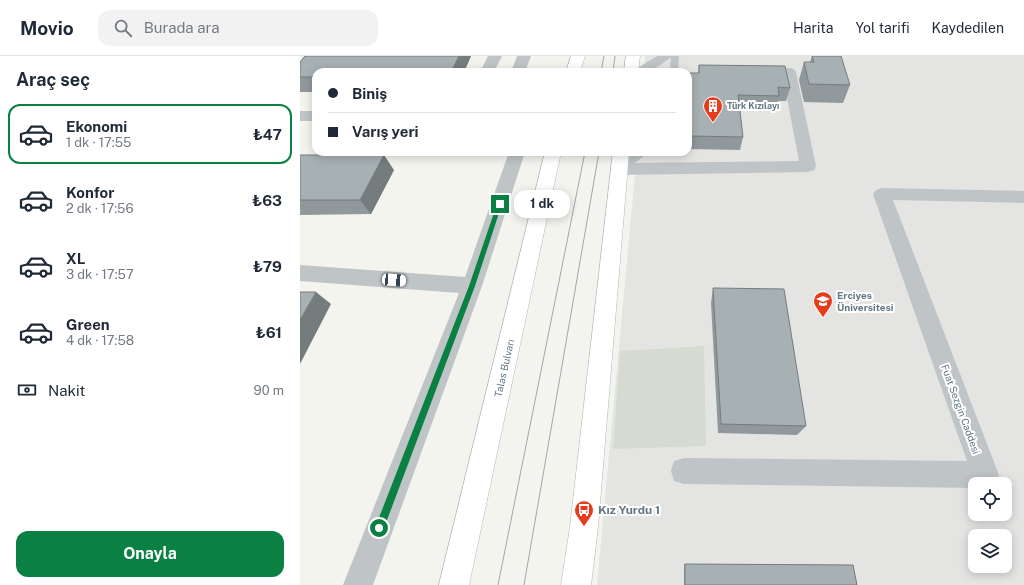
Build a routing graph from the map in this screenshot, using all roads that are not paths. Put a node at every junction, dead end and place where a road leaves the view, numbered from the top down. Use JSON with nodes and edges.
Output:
{"nodes":[{"id":1,"x":495,"y":56,"type":"edge"},
{"id":2,"x":524,"y":56,"type":"edge"},
{"id":3,"x":578,"y":56,"type":"edge"},
{"id":4,"x":633,"y":56,"type":"edge"},
{"id":5,"x":666,"y":56,"type":"edge"},
{"id":6,"x":675,"y":56,"type":"edge"},
{"id":7,"x":489,"y":68,"type":"edge"},
{"id":8,"x":520,"y":68,"type":"edge"},
{"id":9,"x":574,"y":68,"type":"edge"},
{"id":10,"x":632,"y":68,"type":"edge"},
{"id":11,"x":646,"y":68,"type":"edge"},
{"id":12,"x":674,"y":68,"type":"edge"},
{"id":13,"x":789,"y":72,"type":"dead end"},
{"id":14,"x":516,"y":156,"type":"edge"},
{"id":15,"x":552,"y":156,"type":"edge"},
{"id":16,"x":633,"y":156,"type":"edge"},
{"id":17,"x":620,"y":161,"type":"edge"},
{"id":18,"x":1024,"y":197,"type":"edge"},
{"id":19,"x":300,"y":272,"type":"edge"},
{"id":20,"x":472,"y":286,"type":"junction"},
{"id":21,"x":684,"y":471,"type":"dead end"},
{"id":22,"x":358,"y":585,"type":"edge"},
{"id":23,"x":454,"y":585,"type":"edge"},
{"id":24,"x":576,"y":585,"type":"edge"}],
"edges":[{"from":1,"to":7,"type":"street"},
{"from":2,"to":8,"type":"street"},
{"from":3,"to":9,"type":"main road"},
{"from":4,"to":10,"type":"main road"},
{"from":5,"to":11,"type":"street"},
{"from":6,"to":12,"type":"lane"},
{"from":13,"to":17,"type":"street"},
{"from":14,"to":20,"type":"street"},
{"from":15,"to":23,"type":"main road","name":"Talas Bulvarı"},
{"from":16,"to":17,"type":"lane"},
{"from":17,"to":24,"type":"main road"},
{"from":18,"to":21,"type":"street","name":"Fuat Sezgin Caddesi"},
{"from":19,"to":20,"type":"street"},
{"from":20,"to":22,"type":"street"}]}
